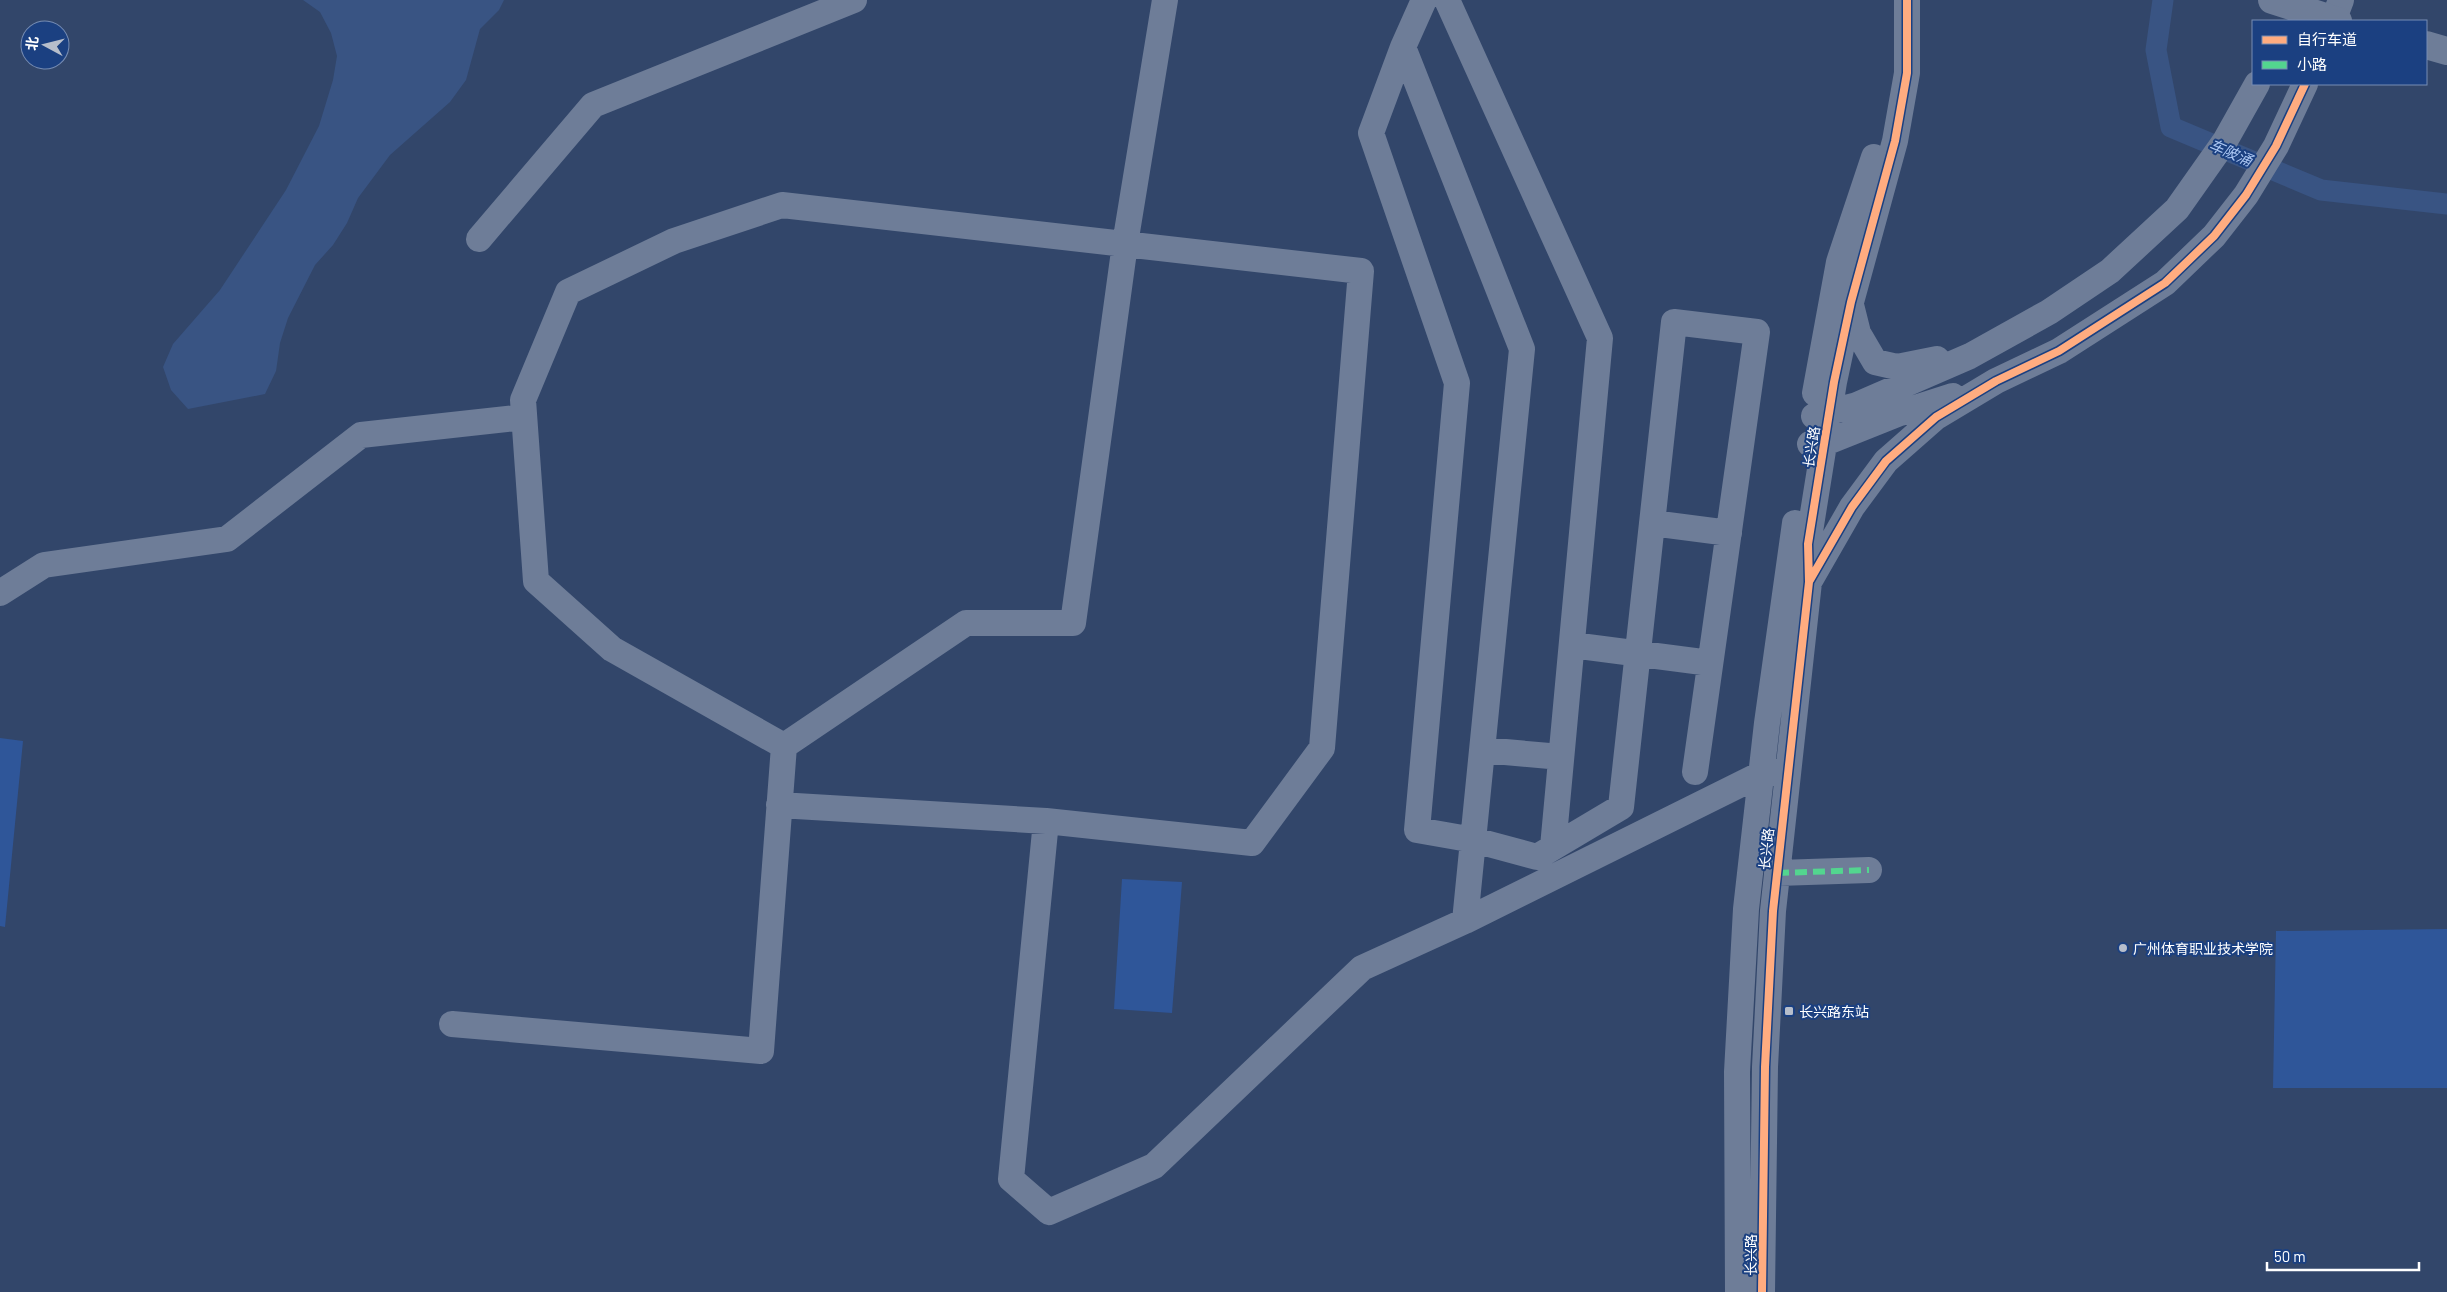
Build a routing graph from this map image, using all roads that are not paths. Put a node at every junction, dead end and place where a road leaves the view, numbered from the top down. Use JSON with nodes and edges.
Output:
{"nodes":[{"id":1,"x":854,"y":0,"type":"edge"},
{"id":2,"x":1165,"y":0,"type":"edge"},
{"id":3,"x":1424,"y":0,"type":"edge"},
{"id":4,"x":1447,"y":0,"type":"edge"},
{"id":5,"x":1907,"y":0,"type":"edge"},
{"id":6,"x":2272,"y":0,"type":"edge"},
{"id":7,"x":2294,"y":0,"type":"edge"},
{"id":8,"x":2341,"y":0,"type":"edge"},
{"id":9,"x":2288,"y":20,"type":"edge"},
{"id":10,"x":2333,"y":20,"type":"edge"},
{"id":11,"x":2335,"y":20,"type":"edge"},
{"id":12,"x":2427,"y":45,"type":"edge"},
{"id":13,"x":1403,"y":47,"type":"junction"},
{"id":14,"x":2447,"y":51,"type":"edge"},
{"id":15,"x":1908,"y":73,"type":"junction"},
{"id":16,"x":2256,"y":85,"type":"edge"},
{"id":17,"x":2301,"y":92,"type":"edge"},
{"id":18,"x":479,"y":240,"type":"dead end"},
{"id":19,"x":1126,"y":244,"type":"junction"},
{"id":20,"x":1851,"y":302,"type":"junction"},
{"id":21,"x":1970,"y":356,"type":"junction"},
{"id":22,"x":1996,"y":381,"type":"junction"},
{"id":23,"x":1820,"y":414,"type":"junction"},
{"id":24,"x":524,"y":416,"type":"junction"},
{"id":25,"x":1816,"y":443,"type":"junction"},
{"id":26,"x":1652,"y":523,"type":"junction"},
{"id":27,"x":1729,"y":533,"type":"junction"},
{"id":28,"x":1808,"y":582,"type":"junction"},
{"id":29,"x":0,"y":593,"type":"edge"},
{"id":30,"x":1572,"y":645,"type":"junction"},
{"id":31,"x":1638,"y":654,"type":"junction"},
{"id":32,"x":1710,"y":663,"type":"junction"},
{"id":33,"x":784,"y":746,"type":"junction"},
{"id":34,"x":1482,"y":750,"type":"junction"},
{"id":35,"x":1561,"y":757,"type":"junction"},
{"id":36,"x":1695,"y":772,"type":"dead end"},
{"id":37,"x":1775,"y":772,"type":"junction"},
{"id":38,"x":780,"y":805,"type":"junction"},
{"id":39,"x":1046,"y":821,"type":"junction"},
{"id":40,"x":1474,"y":840,"type":"junction"},
{"id":41,"x":1553,"y":847,"type":"junction"},
{"id":42,"x":1869,"y":870,"type":"dead end"},
{"id":43,"x":1776,"y":873,"type":"junction"},
{"id":44,"x":1465,"y":921,"type":"junction"},
{"id":45,"x":452,"y":1024,"type":"dead end"},
{"id":46,"x":1738,"y":1292,"type":"edge"},
{"id":47,"x":1762,"y":1292,"type":"edge"}],
"edges":[{"from":1,"to":18,"type":"street"},
{"from":2,"to":19,"type":"street"},
{"from":3,"to":13,"type":"street"},
{"from":4,"to":30,"type":"street"},
{"from":5,"to":15,"type":"street"},
{"from":6,"to":11,"type":"highway","bridge":true},
{"from":7,"to":9,"type":"street"},
{"from":8,"to":10,"type":"street"},
{"from":12,"to":14,"type":"highway"},
{"from":13,"to":34,"type":"street"},
{"from":13,"to":40,"type":"street"},
{"from":15,"to":20,"type":"street"},
{"from":15,"to":23,"type":"street"},
{"from":16,"to":21,"type":"street"},
{"from":17,"to":22,"type":"street"},
{"from":19,"to":24,"type":"street"},
{"from":19,"to":33,"type":"street"},
{"from":19,"to":39,"type":"street"},
{"from":20,"to":21,"type":"street"},
{"from":20,"to":23,"type":"street"},
{"from":21,"to":23,"type":"street"},
{"from":22,"to":25,"type":"street"},
{"from":22,"to":28,"type":"street"},
{"from":23,"to":25,"type":"street","name":"长兴路"},
{"from":24,"to":29,"type":"street"},
{"from":24,"to":33,"type":"street"},
{"from":25,"to":28,"type":"street","name":"长兴路"},
{"from":25,"to":37,"type":"street","name":"长兴路"},
{"from":26,"to":27,"type":"street"},
{"from":26,"to":27,"type":"street"},
{"from":26,"to":31,"type":"street"},
{"from":27,"to":32,"type":"street"},
{"from":28,"to":37,"type":"street","name":"长兴路"},
{"from":30,"to":31,"type":"street"},
{"from":30,"to":35,"type":"street"},
{"from":31,"to":32,"type":"street"},
{"from":31,"to":41,"type":"street"},
{"from":32,"to":36,"type":"street"},
{"from":33,"to":38,"type":"street"},
{"from":34,"to":35,"type":"street"},
{"from":34,"to":40,"type":"street"},
{"from":35,"to":41,"type":"street"},
{"from":37,"to":43,"type":"street","name":"长兴路"},
{"from":37,"to":44,"type":"street"},
{"from":37,"to":46,"type":"street","name":"长兴路"},
{"from":38,"to":39,"type":"street"},
{"from":38,"to":45,"type":"street"},
{"from":39,"to":44,"type":"street"},
{"from":40,"to":41,"type":"street"},
{"from":40,"to":44,"type":"street"},
{"from":42,"to":43,"type":"street"},
{"from":43,"to":47,"type":"street","name":"长兴路"}]}
